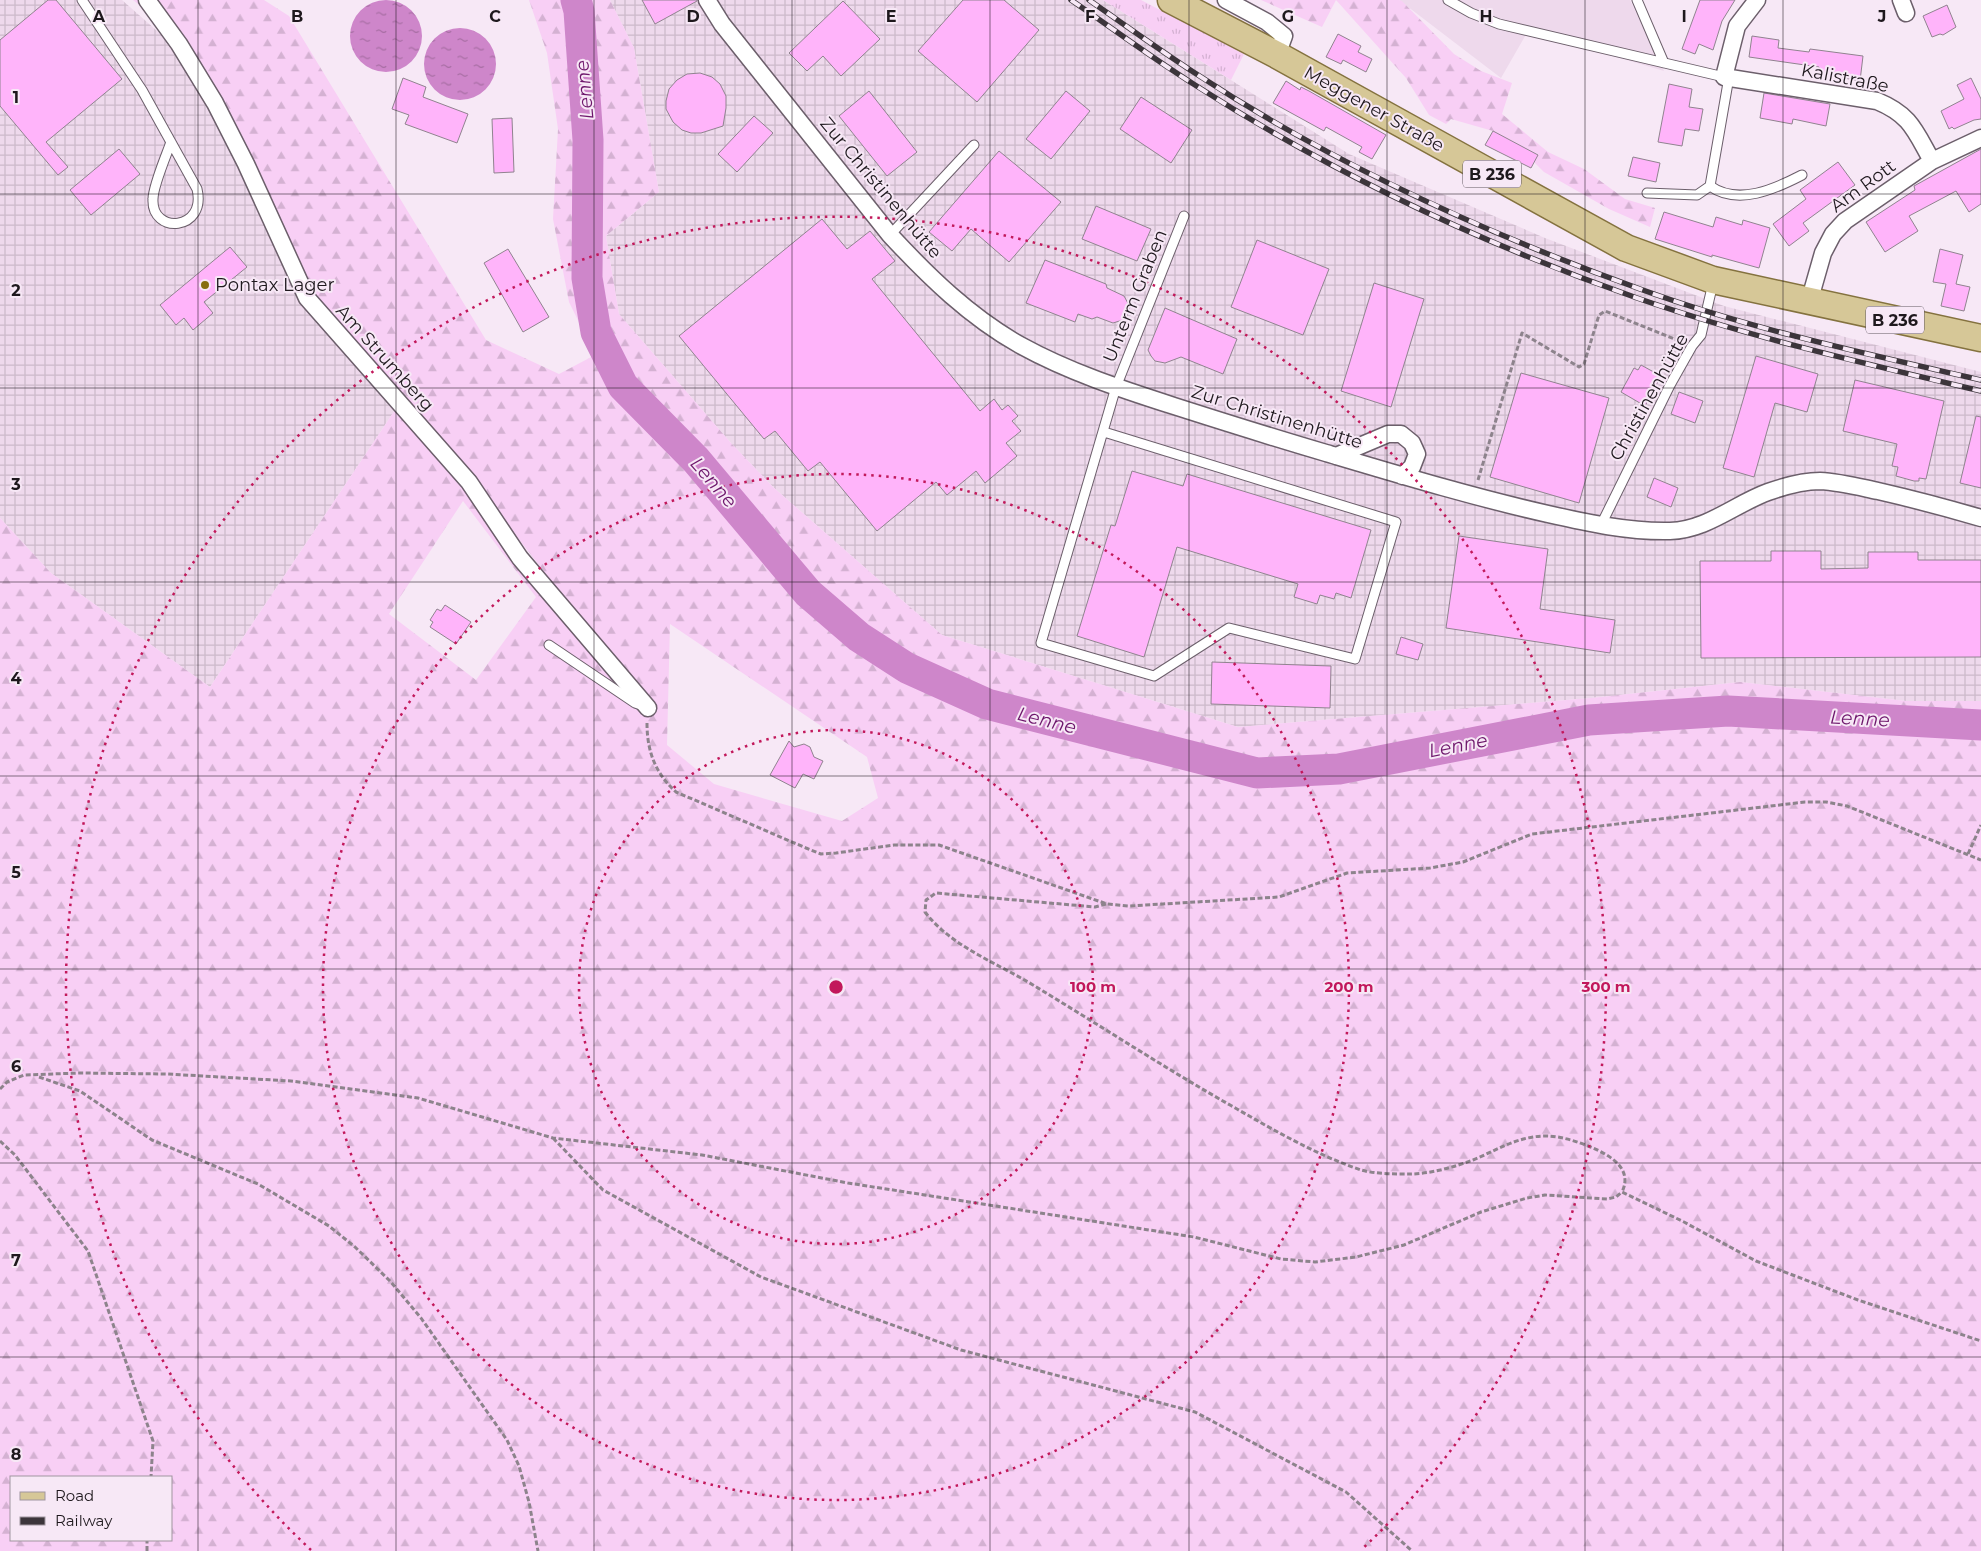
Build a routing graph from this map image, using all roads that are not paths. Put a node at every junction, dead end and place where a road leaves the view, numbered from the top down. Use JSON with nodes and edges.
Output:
{"nodes":[{"id":1,"x":82,"y":0,"type":"edge"},
{"id":2,"x":147,"y":0,"type":"edge"},
{"id":3,"x":707,"y":0,"type":"edge"},
{"id":4,"x":1171,"y":0,"type":"edge"},
{"id":5,"x":1226,"y":0,"type":"edge"},
{"id":6,"x":1448,"y":0,"type":"edge"},
{"id":7,"x":1636,"y":0,"type":"edge"},
{"id":8,"x":1757,"y":0,"type":"edge"},
{"id":9,"x":1277,"y":55,"type":"junction"},
{"id":10,"x":1664,"y":63,"type":"junction"},
{"id":11,"x":1726,"y":77,"type":"junction"},
{"id":12,"x":1981,"y":138,"type":"edge"},
{"id":13,"x":171,"y":142,"type":"junction"},
{"id":14,"x":974,"y":144,"type":"dead end"},
{"id":15,"x":1932,"y":161,"type":"junction"},
{"id":16,"x":1802,"y":175,"type":"dead end"},
{"id":17,"x":1710,"y":186,"type":"junction"},
{"id":18,"x":1647,"y":193,"type":"dead end"},
{"id":19,"x":1184,"y":216,"type":"dead end"},
{"id":20,"x":890,"y":235,"type":"junction"},
{"id":21,"x":1713,"y":280,"type":"junction"},
{"id":22,"x":1810,"y":302,"type":"junction"},
{"id":23,"x":1981,"y":338,"type":"edge"},
{"id":24,"x":1116,"y":387,"type":"junction"},
{"id":25,"x":1104,"y":432,"type":"junction"},
{"id":26,"x":1336,"y":456,"type":"junction"},
{"id":27,"x":1402,"y":476,"type":"junction"},
{"id":28,"x":1981,"y":518,"type":"edge"},
{"id":29,"x":1602,"y":526,"type":"junction"},
{"id":30,"x":549,"y":644,"type":"dead end"},
{"id":31,"x":648,"y":708,"type":"joint"}],
"edges":[{"from":1,"to":13,"type":"lane"},
{"from":2,"to":31,"type":"street","name":"Am Strumberg"},
{"from":3,"to":20,"type":"street","name":"Zur Christinenhütte"},
{"from":4,"to":9,"type":"main road","name":"Meggener Straße","number":"B 236"},
{"from":5,"to":9,"type":"street"},
{"from":6,"to":10,"type":"lane"},
{"from":7,"to":10,"type":"lane"},
{"from":8,"to":11,"type":"street"},
{"from":9,"to":21,"type":"main road","name":"Meggener Straße","number":"B 236"},
{"from":10,"to":11,"type":"lane"},
{"from":11,"to":15,"type":"street","name":"Kalistraße"},
{"from":11,"to":17,"type":"lane"},
{"from":12,"to":15,"type":"street","name":"Am Rott"},
{"from":13,"to":13,"type":"lane"},
{"from":14,"to":20,"type":"lane"},
{"from":15,"to":22,"type":"street","name":"Am Rott"},
{"from":16,"to":17,"type":"lane"},
{"from":17,"to":18,"type":"lane"},
{"from":19,"to":24,"type":"lane","name":"Unterm Graben"},
{"from":20,"to":24,"type":"street","name":"Zur Christinenhütte"},
{"from":21,"to":22,"type":"main road","number":"B 236"},
{"from":21,"to":29,"type":"lane","name":"Christinenhütte"},
{"from":22,"to":23,"type":"main road","number":"B 236"},
{"from":24,"to":25,"type":"lane","name":"Unterm Graben"},
{"from":24,"to":26,"type":"street","name":"Zur Christinenhütte"},
{"from":25,"to":25,"type":"lane","name":"Unterm Graben"},
{"from":26,"to":27,"type":"street","name":"Zur Christinenhütte"},
{"from":26,"to":27,"type":"street"},
{"from":27,"to":29,"type":"street","name":"Zur Christinenhütte"},
{"from":28,"to":29,"type":"street","name":"Zur Christinenhütte"},
{"from":30,"to":31,"type":"lane"}]}
